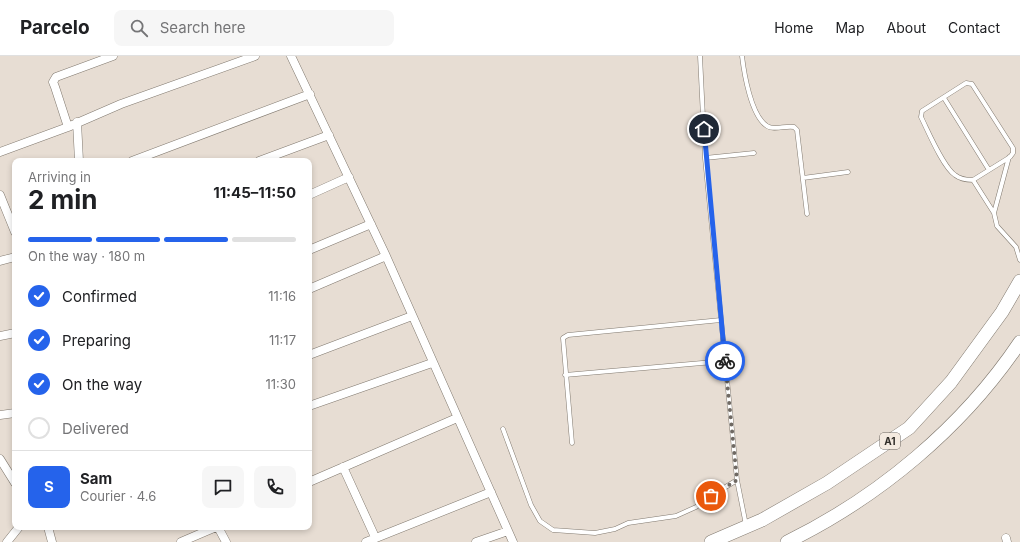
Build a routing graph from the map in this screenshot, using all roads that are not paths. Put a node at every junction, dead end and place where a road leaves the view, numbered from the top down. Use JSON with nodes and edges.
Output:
{"nodes":[{"id":1,"x":112,"y":56,"type":"edge"},
{"id":2,"x":255,"y":56,"type":"edge"},
{"id":3,"x":291,"y":56,"type":"edge"},
{"id":4,"x":700,"y":56,"type":"edge"},
{"id":5,"x":742,"y":56,"type":"edge"},
{"id":6,"x":310,"y":94,"type":"junction"},
{"id":7,"x":944,"y":98,"type":"junction"},
{"id":8,"x":77,"y":122,"type":"junction"},
{"id":9,"x":68,"y":127,"type":"junction"},
{"id":10,"x":329,"y":135,"type":"junction"},
{"id":11,"x":0,"y":152,"type":"edge"},
{"id":12,"x":754,"y":153,"type":"dead end"},
{"id":13,"x":1010,"y":157,"type":"junction"},
{"id":14,"x":79,"y":158,"type":"edge"},
{"id":15,"x":140,"y":158,"type":"edge"},
{"id":16,"x":267,"y":158,"type":"edge"},
{"id":17,"x":705,"y":158,"type":"junction"},
{"id":18,"x":989,"y":170,"type":"junction"},
{"id":19,"x":848,"y":172,"type":"dead end"},
{"id":20,"x":349,"y":177,"type":"junction"},
{"id":21,"x":803,"y":178,"type":"junction"},
{"id":22,"x":973,"y":180,"type":"junction"},
{"id":23,"x":312,"y":194,"type":"edge"},
{"id":24,"x":0,"y":196,"type":"edge"},
{"id":25,"x":994,"y":213,"type":"junction"},
{"id":26,"x":807,"y":214,"type":"dead end"},
{"id":27,"x":371,"y":224,"type":"junction"},
{"id":28,"x":12,"y":225,"type":"edge"},
{"id":29,"x":312,"y":249,"type":"edge"},
{"id":30,"x":386,"y":256,"type":"junction"},
{"id":31,"x":12,"y":258,"type":"edge"},
{"id":32,"x":0,"y":260,"type":"edge"},
{"id":33,"x":1020,"y":260,"type":"edge"},
{"id":34,"x":1020,"y":281,"type":"edge"},
{"id":35,"x":312,"y":288,"type":"edge"},
{"id":36,"x":412,"y":316,"type":"junction"},
{"id":37,"x":721,"y":320,"type":"junction"},
{"id":38,"x":12,"y":334,"type":"edge"},
{"id":39,"x":0,"y":336,"type":"edge"},
{"id":40,"x":1020,"y":342,"type":"edge"},
{"id":41,"x":312,"y":354,"type":"edge"},
{"id":42,"x":725,"y":361,"type":"junction"},
{"id":43,"x":432,"y":362,"type":"junction"},
{"id":44,"x":565,"y":375,"type":"junction"},
{"id":45,"x":312,"y":405,"type":"edge"},
{"id":46,"x":12,"y":413,"type":"edge"},
{"id":47,"x":0,"y":415,"type":"edge"},
{"id":48,"x":457,"y":418,"type":"junction"},
{"id":49,"x":503,"y":429,"type":"dead end"},
{"id":50,"x":572,"y":444,"type":"dead end"},
{"id":51,"x":0,"y":458,"type":"edge"},
{"id":52,"x":343,"y":467,"type":"junction"},
{"id":53,"x":12,"y":474,"type":"edge"},
{"id":54,"x":737,"y":480,"type":"junction"},
{"id":55,"x":312,"y":481,"type":"edge"},
{"id":56,"x":490,"y":492,"type":"junction"},
{"id":57,"x":746,"y":527,"type":"junction"},
{"id":58,"x":17,"y":530,"type":"edge"},
{"id":59,"x":49,"y":530,"type":"edge"},
{"id":60,"x":210,"y":530,"type":"edge"},
{"id":61,"x":219,"y":530,"type":"edge"},
{"id":62,"x":508,"y":531,"type":"junction"},
{"id":63,"x":375,"y":537,"type":"junction"},
{"id":64,"x":7,"y":542,"type":"edge"},
{"id":65,"x":52,"y":542,"type":"edge"},
{"id":66,"x":181,"y":542,"type":"edge"},
{"id":67,"x":226,"y":542,"type":"edge"},
{"id":68,"x":366,"y":542,"type":"edge"},
{"id":69,"x":476,"y":542,"type":"edge"},
{"id":70,"x":513,"y":542,"type":"edge"},
{"id":71,"x":710,"y":542,"type":"edge"},
{"id":72,"x":787,"y":542,"type":"edge"}],
"edges":[{"from":1,"to":9,"type":"street"},
{"from":2,"to":8,"type":"street"},
{"from":3,"to":6,"type":"street"},
{"from":4,"to":17,"type":"lane"},
{"from":5,"to":21,"type":"lane"},
{"from":6,"to":10,"type":"street"},
{"from":6,"to":15,"type":"street"},
{"from":7,"to":13,"type":"lane"},
{"from":7,"to":18,"type":"lane"},
{"from":7,"to":22,"type":"lane"},
{"from":8,"to":9,"type":"street"},
{"from":8,"to":14,"type":"street"},
{"from":9,"to":11,"type":"street"},
{"from":10,"to":16,"type":"street"},
{"from":10,"to":20,"type":"street"},
{"from":12,"to":17,"type":"lane"},
{"from":13,"to":18,"type":"lane"},
{"from":13,"to":25,"type":"lane"},
{"from":17,"to":37,"type":"lane"},
{"from":18,"to":22,"type":"lane"},
{"from":19,"to":21,"type":"lane"},
{"from":20,"to":23,"type":"street"},
{"from":20,"to":27,"type":"street"},
{"from":21,"to":26,"type":"lane"},
{"from":22,"to":25,"type":"lane"},
{"from":24,"to":28,"type":"street"},
{"from":25,"to":33,"type":"lane"},
{"from":27,"to":29,"type":"street"},
{"from":27,"to":30,"type":"street"},
{"from":30,"to":35,"type":"street"},
{"from":30,"to":36,"type":"street"},
{"from":31,"to":32,"type":"street"},
{"from":34,"to":57,"type":"main road","number":"A1"},
{"from":36,"to":41,"type":"street"},
{"from":36,"to":43,"type":"street"},
{"from":37,"to":42,"type":"lane"},
{"from":37,"to":44,"type":"lane"},
{"from":38,"to":39,"type":"street"},
{"from":40,"to":72,"type":"main road","number":"A1"},
{"from":42,"to":44,"type":"lane"},
{"from":42,"to":54,"type":"lane"},
{"from":43,"to":45,"type":"street"},
{"from":43,"to":48,"type":"street"},
{"from":44,"to":50,"type":"lane"},
{"from":46,"to":47,"type":"street"},
{"from":48,"to":52,"type":"street"},
{"from":48,"to":56,"type":"street"},
{"from":49,"to":54,"type":"lane"},
{"from":51,"to":53,"type":"street"},
{"from":52,"to":55,"type":"street"},
{"from":52,"to":63,"type":"street"},
{"from":54,"to":57,"type":"lane"},
{"from":56,"to":62,"type":"street"},
{"from":56,"to":63,"type":"street"},
{"from":57,"to":71,"type":"main road","number":"A1"},
{"from":58,"to":64,"type":"street"},
{"from":59,"to":65,"type":"street"},
{"from":60,"to":66,"type":"street"},
{"from":61,"to":67,"type":"street"},
{"from":62,"to":69,"type":"street"},
{"from":62,"to":70,"type":"street"},
{"from":63,"to":68,"type":"street"}]}
